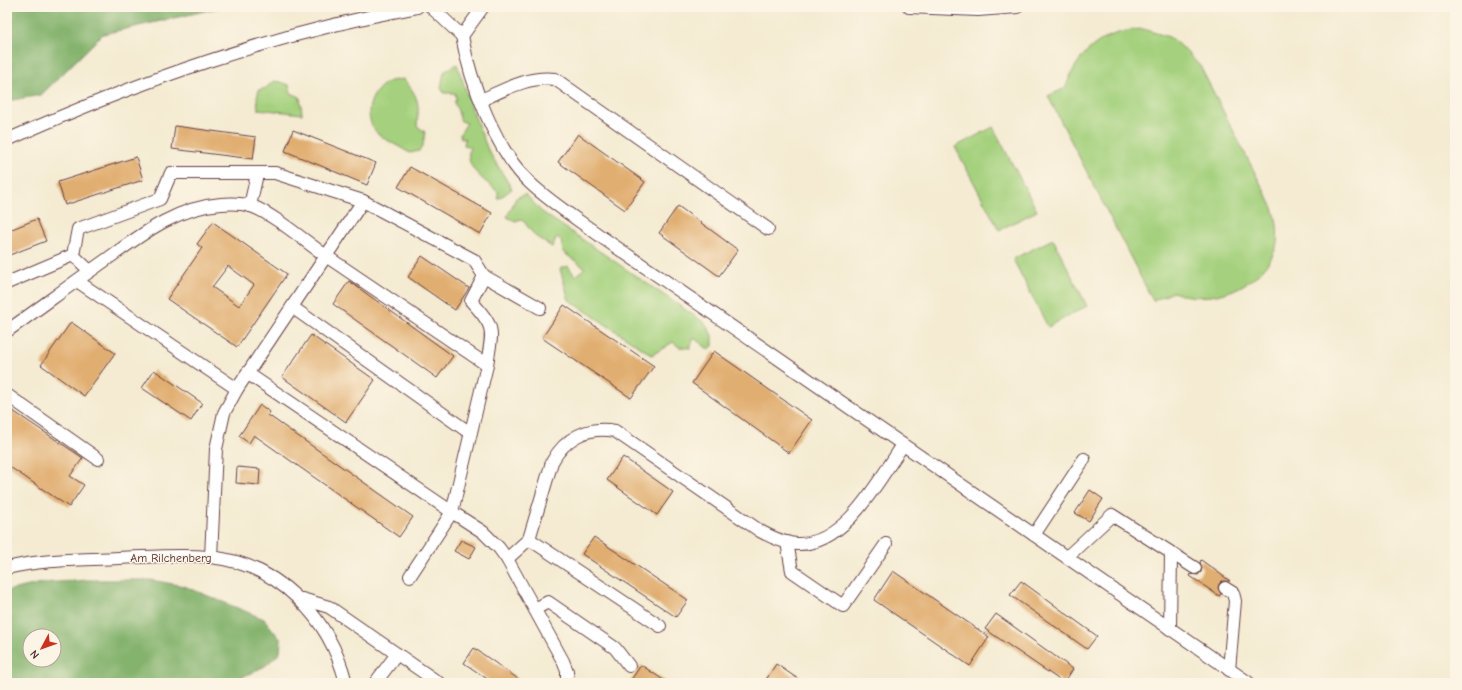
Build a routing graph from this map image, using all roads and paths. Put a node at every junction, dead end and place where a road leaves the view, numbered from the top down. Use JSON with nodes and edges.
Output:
{"nodes":[{"id":1,"x":417,"y":7,"type":"edge"},
{"id":2,"x":431,"y":7,"type":"edge"},
{"id":3,"x":483,"y":7,"type":"edge"},
{"id":4,"x":909,"y":7,"type":"edge"},
{"id":5,"x":1017,"y":7,"type":"edge"},
{"id":6,"x":462,"y":36,"type":"junction"},
{"id":7,"x":482,"y":100,"type":"junction"},
{"id":8,"x":7,"y":140,"type":"edge"},
{"id":9,"x":258,"y":174,"type":"junction"},
{"id":10,"x":160,"y":199,"type":"junction"},
{"id":11,"x":363,"y":201,"type":"junction"},
{"id":12,"x":250,"y":206,"type":"junction"},
{"id":13,"x":169,"y":218,"type":"junction"},
{"id":14,"x":768,"y":229,"type":"dead end"},
{"id":15,"x":73,"y":255,"type":"junction"},
{"id":16,"x":326,"y":256,"type":"junction"},
{"id":17,"x":90,"y":271,"type":"junction"},
{"id":18,"x":484,"y":276,"type":"junction"},
{"id":19,"x":77,"y":281,"type":"junction"},
{"id":20,"x":7,"y":283,"type":"edge"},
{"id":21,"x":292,"y":307,"type":"junction"},
{"id":22,"x":540,"y":308,"type":"dead end"},
{"id":23,"x":7,"y":331,"type":"edge"},
{"id":24,"x":487,"y":365,"type":"junction"},
{"id":25,"x":248,"y":374,"type":"junction"},
{"id":26,"x":237,"y":389,"type":"junction"},
{"id":27,"x":7,"y":395,"type":"edge"},
{"id":28,"x":470,"y":433,"type":"junction"},
{"id":29,"x":903,"y":445,"type":"junction"},
{"id":30,"x":98,"y":459,"type":"dead end"},
{"id":31,"x":1084,"y":459,"type":"dead end"},
{"id":32,"x":452,"y":512,"type":"junction"},
{"id":33,"x":1034,"y":535,"type":"junction"},
{"id":34,"x":529,"y":539,"type":"junction"},
{"id":35,"x":787,"y":542,"type":"junction"},
{"id":36,"x":886,"y":544,"type":"dead end"},
{"id":37,"x":1171,"y":553,"type":"junction"},
{"id":38,"x":210,"y":557,"type":"junction"},
{"id":39,"x":1067,"y":557,"type":"junction"},
{"id":40,"x":507,"y":559,"type":"junction"},
{"id":41,"x":7,"y":568,"type":"edge"},
{"id":42,"x":1195,"y":568,"type":"dead end"},
{"id":43,"x":410,"y":576,"type":"dead end"},
{"id":44,"x":1225,"y":588,"type":"dead end"},
{"id":45,"x":299,"y":598,"type":"junction"},
{"id":46,"x":535,"y":609,"type":"junction"},
{"id":47,"x":660,"y":626,"type":"dead end"},
{"id":48,"x":1170,"y":629,"type":"junction"},
{"id":49,"x":397,"y":654,"type":"junction"},
{"id":50,"x":629,"y":666,"type":"dead end"},
{"id":51,"x":1229,"y":670,"type":"junction"},
{"id":52,"x":346,"y":683,"type":"edge"},
{"id":53,"x":376,"y":683,"type":"edge"},
{"id":54,"x":438,"y":683,"type":"edge"},
{"id":55,"x":567,"y":683,"type":"edge"},
{"id":56,"x":1249,"y":683,"type":"edge"}],
"edges":[{"from":1,"to":8,"type":"street"},
{"from":2,"to":6,"type":"street"},
{"from":3,"to":6,"type":"street"},
{"from":4,"to":5,"type":"street"},
{"from":6,"to":7,"type":"street"},
{"from":7,"to":14,"type":"street"},
{"from":7,"to":29,"type":"street"},
{"from":9,"to":10,"type":"street"},
{"from":9,"to":11,"type":"street"},
{"from":9,"to":12,"type":"street"},
{"from":10,"to":13,"type":"street"},
{"from":10,"to":15,"type":"street"},
{"from":11,"to":16,"type":"street"},
{"from":11,"to":18,"type":"street"},
{"from":12,"to":13,"type":"street"},
{"from":12,"to":16,"type":"street"},
{"from":13,"to":17,"type":"street"},
{"from":15,"to":17,"type":"street"},
{"from":15,"to":20,"type":"street"},
{"from":16,"to":21,"type":"street"},
{"from":16,"to":24,"type":"street"},
{"from":17,"to":19,"type":"street"},
{"from":18,"to":22,"type":"street"},
{"from":18,"to":24,"type":"street"},
{"from":19,"to":23,"type":"street"},
{"from":19,"to":26,"type":"street"},
{"from":21,"to":25,"type":"street"},
{"from":21,"to":28,"type":"street"},
{"from":24,"to":28,"type":"street"},
{"from":25,"to":26,"type":"street"},
{"from":25,"to":32,"type":"street"},
{"from":26,"to":38,"type":"street"},
{"from":27,"to":30,"type":"street"},
{"from":28,"to":32,"type":"street"},
{"from":29,"to":33,"type":"street"},
{"from":29,"to":35,"type":"street"},
{"from":31,"to":33,"type":"street"},
{"from":32,"to":40,"type":"street"},
{"from":32,"to":43,"type":"street"},
{"from":33,"to":39,"type":"street"},
{"from":34,"to":35,"type":"street"},
{"from":34,"to":40,"type":"street"},
{"from":34,"to":47,"type":"street"},
{"from":35,"to":36,"type":"street"},
{"from":37,"to":39,"type":"street"},
{"from":37,"to":42,"type":"street"},
{"from":37,"to":48,"type":"street"},
{"from":38,"to":41,"type":"street","name":"Am Rilchenberg"},
{"from":38,"to":45,"type":"street","name":"Am Rilchenberg"},
{"from":39,"to":48,"type":"street"},
{"from":40,"to":46,"type":"street"},
{"from":44,"to":51,"type":"street"},
{"from":45,"to":49,"type":"street"},
{"from":45,"to":52,"type":"street","name":"Am Rilchenberg"},
{"from":46,"to":50,"type":"street"},
{"from":46,"to":55,"type":"street"},
{"from":48,"to":51,"type":"street"},
{"from":49,"to":53,"type":"street"},
{"from":49,"to":54,"type":"street"},
{"from":51,"to":56,"type":"street"}]}
